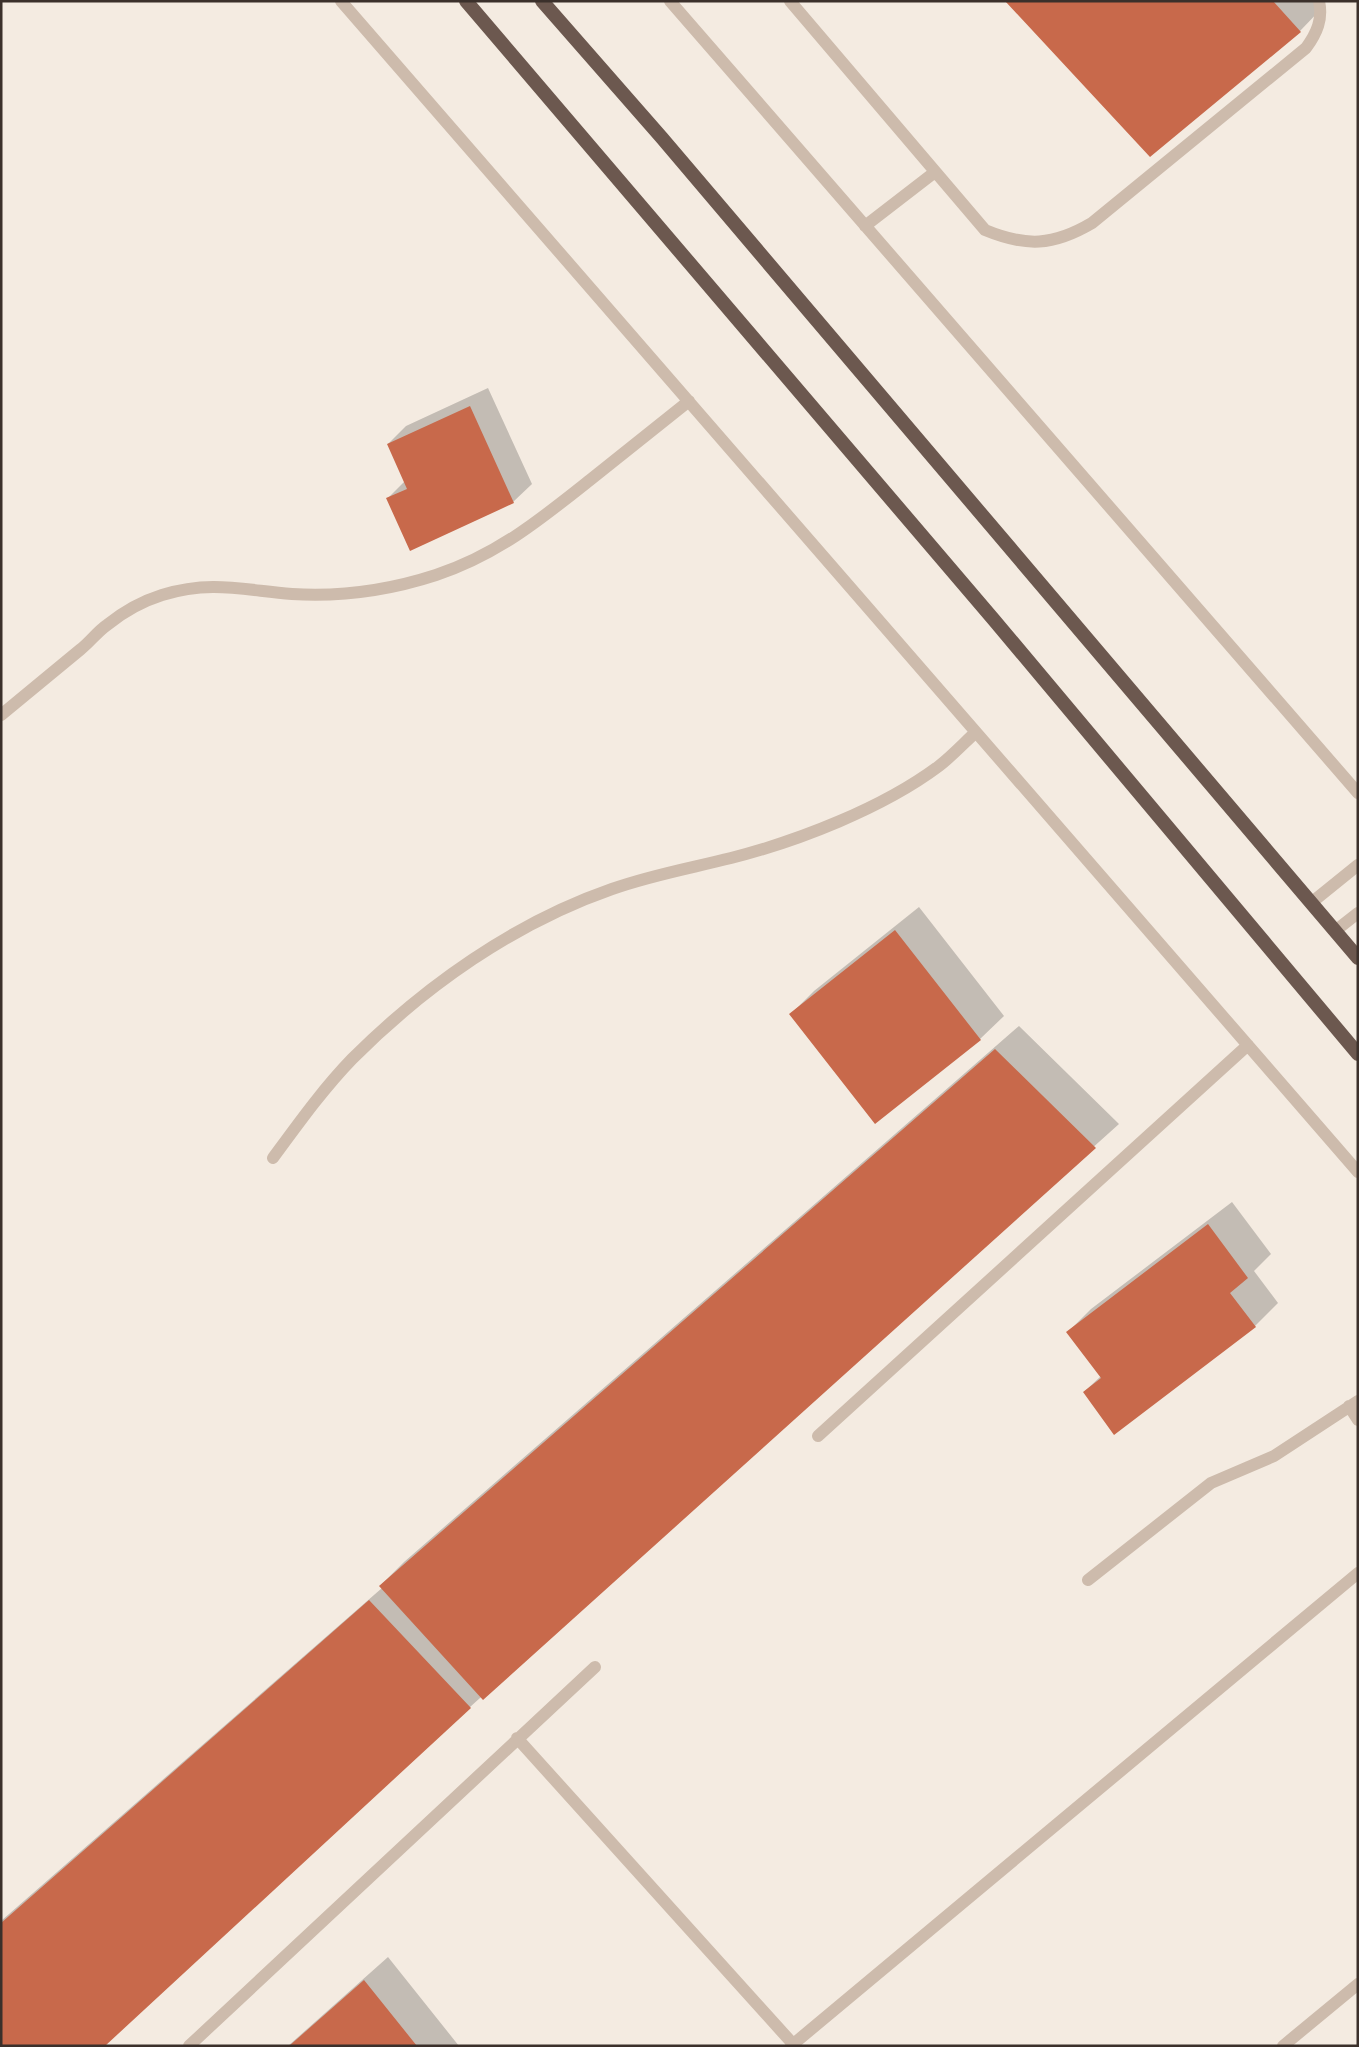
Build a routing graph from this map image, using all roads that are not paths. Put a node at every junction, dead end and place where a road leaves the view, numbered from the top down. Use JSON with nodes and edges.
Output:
{"nodes":[{"id":1,"x":341,"y":1,"type":"edge"},
{"id":2,"x":466,"y":1,"type":"edge"},
{"id":3,"x":542,"y":1,"type":"edge"},
{"id":4,"x":670,"y":1,"type":"edge"},
{"id":5,"x":790,"y":1,"type":"edge"},
{"id":6,"x":1319,"y":1,"type":"edge"},
{"id":7,"x":935,"y":172,"type":"junction"},
{"id":8,"x":865,"y":226,"type":"junction"},
{"id":9,"x":689,"y":400,"type":"junction"},
{"id":10,"x":1,"y":715,"type":"edge"},
{"id":11,"x":976,"y":732,"type":"junction"},
{"id":12,"x":1358,"y":793,"type":"edge"},
{"id":13,"x":1358,"y":865,"type":"edge"},
{"id":14,"x":1311,"y":903,"type":"junction"},
{"id":15,"x":1358,"y":913,"type":"edge"},
{"id":16,"x":1335,"y":931,"type":"junction"},
{"id":17,"x":1358,"y":958,"type":"edge"},
{"id":18,"x":1248,"y":1045,"type":"junction"},
{"id":19,"x":1358,"y":1054,"type":"edge"},
{"id":20,"x":273,"y":1158,"type":"dead end"},
{"id":21,"x":1358,"y":1172,"type":"edge"},
{"id":22,"x":1353,"y":1404,"type":"edge"},
{"id":23,"x":1358,"y":1420,"type":"edge"},
{"id":24,"x":818,"y":1436,"type":"dead end"},
{"id":25,"x":1358,"y":1572,"type":"edge"},
{"id":26,"x":1088,"y":1580,"type":"dead end"},
{"id":27,"x":595,"y":1667,"type":"dead end"},
{"id":28,"x":517,"y":1738,"type":"junction"},
{"id":29,"x":1358,"y":1984,"type":"edge"},
{"id":30,"x":792,"y":2045,"type":"edge"},
{"id":31,"x":189,"y":2046,"type":"edge"},
{"id":32,"x":1283,"y":2046,"type":"edge"}],
"edges":[{"from":1,"to":9,"type":"street"},
{"from":2,"to":19,"type":"highway"},
{"from":3,"to":14,"type":"highway"},
{"from":4,"to":8,"type":"street"},
{"from":5,"to":7,"type":"street"},
{"from":6,"to":7,"type":"street"},
{"from":7,"to":8,"type":"street"},
{"from":8,"to":12,"type":"street"},
{"from":9,"to":10,"type":"street"},
{"from":9,"to":11,"type":"street"},
{"from":11,"to":18,"type":"street"},
{"from":11,"to":20,"type":"street"},
{"from":13,"to":14,"type":"street"},
{"from":14,"to":16,"type":"highway"},
{"from":15,"to":16,"type":"street"},
{"from":16,"to":17,"type":"highway"},
{"from":18,"to":21,"type":"street"},
{"from":18,"to":24,"type":"street"},
{"from":22,"to":23,"type":"street"},
{"from":22,"to":26,"type":"street"},
{"from":25,"to":30,"type":"street"},
{"from":27,"to":28,"type":"street"},
{"from":28,"to":30,"type":"street"},
{"from":28,"to":31,"type":"street"},
{"from":29,"to":32,"type":"street"}]}
